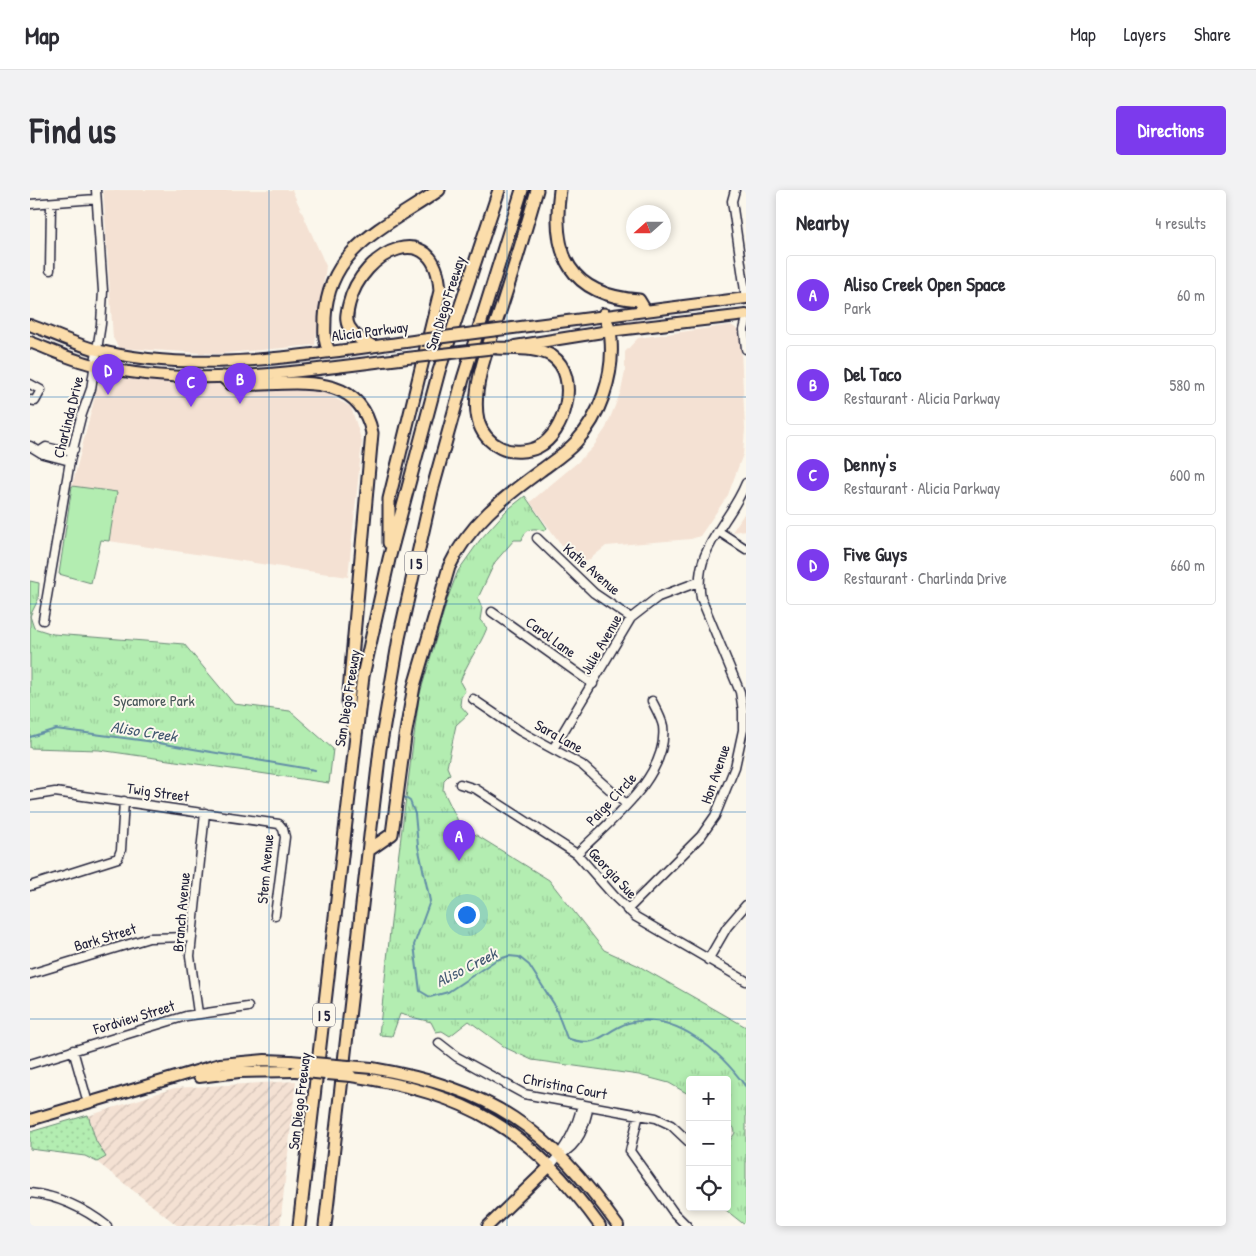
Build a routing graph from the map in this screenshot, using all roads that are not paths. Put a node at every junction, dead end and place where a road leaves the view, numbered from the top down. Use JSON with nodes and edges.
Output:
{"nodes":[{"id":1,"x":96,"y":190,"type":"edge"},
{"id":2,"x":439,"y":190,"type":"edge"},
{"id":3,"x":498,"y":190,"type":"edge"},
{"id":4,"x":522,"y":190,"type":"edge"},
{"id":5,"x":537,"y":190,"type":"edge"},
{"id":6,"x":560,"y":190,"type":"edge"},
{"id":7,"x":735,"y":190,"type":"edge"},
{"id":8,"x":96,"y":199,"type":"junction"},
{"id":9,"x":50,"y":203,"type":"junction"},
{"id":10,"x":30,"y":204,"type":"edge"},
{"id":11,"x":50,"y":270,"type":"dead end"},
{"id":12,"x":746,"y":298,"type":"edge"},
{"id":13,"x":645,"y":310,"type":"junction"},
{"id":14,"x":604,"y":314,"type":"junction"},
{"id":15,"x":746,"y":315,"type":"edge"},
{"id":16,"x":746,"y":322,"type":"edge"},
{"id":17,"x":30,"y":325,"type":"edge"},
{"id":18,"x":609,"y":331,"type":"junction"},
{"id":19,"x":30,"y":342,"type":"edge"},
{"id":20,"x":372,"y":346,"type":"junction"},
{"id":21,"x":327,"y":348,"type":"junction"},
{"id":22,"x":496,"y":348,"type":"junction"},
{"id":23,"x":746,"y":348,"type":"edge"},
{"id":24,"x":96,"y":350,"type":"junction"},
{"id":25,"x":217,"y":362,"type":"junction"},
{"id":26,"x":95,"y":365,"type":"junction"},
{"id":27,"x":333,"y":366,"type":"junction"},
{"id":28,"x":220,"y":377,"type":"junction"},
{"id":29,"x":30,"y":384,"type":"edge"},
{"id":30,"x":30,"y":400,"type":"edge"},
{"id":31,"x":30,"y":446,"type":"edge"},
{"id":32,"x":74,"y":449,"type":"junction"},
{"id":33,"x":40,"y":450,"type":"junction"},
{"id":34,"x":70,"y":461,"type":"junction"},
{"id":35,"x":746,"y":483,"type":"edge"},
{"id":36,"x":718,"y":531,"type":"junction"},
{"id":37,"x":537,"y":538,"type":"dead end"},
{"id":38,"x":746,"y":550,"type":"edge"},
{"id":39,"x":389,"y":559,"type":"junction"},
{"id":40,"x":698,"y":582,"type":"junction"},
{"id":41,"x":492,"y":612,"type":"dead end"},
{"id":42,"x":631,"y":618,"type":"junction"},
{"id":43,"x":43,"y":620,"type":"dead end"},
{"id":44,"x":593,"y":684,"type":"junction"},
{"id":45,"x":473,"y":699,"type":"dead end"},
{"id":46,"x":652,"y":701,"type":"dead end"},
{"id":47,"x":355,"y":737,"type":"junction"},
{"id":48,"x":553,"y":749,"type":"junction"},
{"id":49,"x":460,"y":784,"type":"dead end"},
{"id":50,"x":30,"y":796,"type":"edge"},
{"id":51,"x":124,"y":801,"type":"junction"},
{"id":52,"x":626,"y":804,"type":"junction"},
{"id":53,"x":205,"y":813,"type":"junction"},
{"id":54,"x":281,"y":826,"type":"joint"},
{"id":55,"x":369,"y":850,"type":"junction"},
{"id":56,"x":577,"y":854,"type":"junction"},
{"id":57,"x":30,"y":886,"type":"edge"},
{"id":58,"x":746,"y":905,"type":"edge"},
{"id":59,"x":628,"y":910,"type":"junction"},
{"id":60,"x":275,"y":915,"type":"dead end"},
{"id":61,"x":190,"y":936,"type":"junction"},
{"id":62,"x":708,"y":960,"type":"junction"},
{"id":63,"x":30,"y":974,"type":"edge"},
{"id":64,"x":746,"y":981,"type":"edge"},
{"id":65,"x":248,"y":1007,"type":"dead end"},
{"id":66,"x":198,"y":1013,"type":"junction"},
{"id":67,"x":439,"y":1043,"type":"dead end"},
{"id":68,"x":73,"y":1050,"type":"junction"},
{"id":69,"x":30,"y":1064,"type":"edge"},
{"id":70,"x":176,"y":1077,"type":"junction"},
{"id":71,"x":88,"y":1103,"type":"junction"},
{"id":72,"x":586,"y":1105,"type":"junction"},
{"id":73,"x":639,"y":1114,"type":"junction"},
{"id":74,"x":30,"y":1120,"type":"edge"},
{"id":75,"x":686,"y":1139,"type":"edge"},
{"id":76,"x":560,"y":1155,"type":"junction"},
{"id":77,"x":550,"y":1166,"type":"junction"},
{"id":78,"x":30,"y":1193,"type":"edge"},
{"id":79,"x":107,"y":1226,"type":"edge"},
{"id":80,"x":299,"y":1226,"type":"edge"},
{"id":81,"x":325,"y":1226,"type":"edge"},
{"id":82,"x":488,"y":1226,"type":"edge"},
{"id":83,"x":600,"y":1226,"type":"edge"},
{"id":84,"x":618,"y":1226,"type":"edge"},
{"id":85,"x":687,"y":1226,"type":"edge"}],
"edges":[{"from":1,"to":8,"type":"street","name":"Charlinda Drive"},
{"from":2,"to":21,"type":"highway"},
{"from":3,"to":39,"type":"highway","name":"San Diego Freeway","number":"I 5"},
{"from":4,"to":55,"type":"highway","number":"I 5"},
{"from":5,"to":22,"type":"highway"},
{"from":6,"to":13,"type":"highway"},
{"from":7,"to":12,"type":"street"},
{"from":8,"to":9,"type":"street"},
{"from":8,"to":24,"type":"street","name":"Charlinda Drive"},
{"from":9,"to":10,"type":"street"},
{"from":9,"to":11,"type":"street"},
{"from":12,"to":13,"type":"main road","name":"Alicia Parkway"},
{"from":13,"to":14,"type":"main road","name":"Alicia Parkway"},
{"from":14,"to":18,"type":"highway"},
{"from":14,"to":20,"type":"main road","name":"Alicia Parkway","bridge":true},
{"from":15,"to":18,"type":"main road","name":"Alicia Parkway"},
{"from":16,"to":23,"type":"street"},
{"from":17,"to":24,"type":"main road","name":"Alicia Parkway"},
{"from":18,"to":22,"type":"main road","name":"Alicia Parkway"},
{"from":18,"to":55,"type":"highway"},
{"from":19,"to":26,"type":"main road","name":"Alicia Parkway"},
{"from":20,"to":21,"type":"main road","name":"Alicia Parkway"},
{"from":20,"to":39,"type":"highway"},
{"from":21,"to":25,"type":"main road","name":"Alicia Parkway"},
{"from":21,"to":27,"type":"main road"},
{"from":22,"to":27,"type":"main road","name":"Alicia Parkway","bridge":true},
{"from":24,"to":25,"type":"main road","name":"Alicia Parkway"},
{"from":24,"to":26,"type":"street","name":"Charlinda Drive"},
{"from":25,"to":28,"type":"main road"},
{"from":26,"to":28,"type":"main road","name":"Alicia Parkway"},
{"from":26,"to":32,"type":"street","name":"Charlinda Drive"},
{"from":27,"to":28,"type":"main road","name":"Alicia Parkway"},
{"from":28,"to":47,"type":"highway"},
{"from":29,"to":30,"type":"street"},
{"from":31,"to":33,"type":"street"},
{"from":32,"to":33,"type":"street"},
{"from":32,"to":34,"type":"street","name":"Charlinda Drive"},
{"from":33,"to":34,"type":"street"},
{"from":34,"to":43,"type":"street","name":"Charlinda Drive"},
{"from":35,"to":36,"type":"street","name":"Hon Avenue"},
{"from":36,"to":38,"type":"street"},
{"from":36,"to":40,"type":"street","name":"Hon Avenue"},
{"from":37,"to":42,"type":"street","name":"Katie Avenue"},
{"from":39,"to":47,"type":"highway","name":"San Diego Freeway","number":"I 5"},
{"from":40,"to":42,"type":"street","name":"Julie Avenue"},
{"from":40,"to":59,"type":"street","name":"Hon Avenue"},
{"from":41,"to":44,"type":"street","name":"Carol Lane"},
{"from":42,"to":44,"type":"street","name":"Julie Avenue"},
{"from":44,"to":48,"type":"street","name":"Julie Avenue"},
{"from":45,"to":48,"type":"street","name":"Sara Lane"},
{"from":46,"to":52,"type":"street","name":"Paige Circle"},
{"from":47,"to":80,"type":"highway","name":"San Diego Freeway","number":"I 5"},
{"from":48,"to":52,"type":"street","name":"Sara Lane"},
{"from":49,"to":56,"type":"street","name":"Georgia Sue"},
{"from":50,"to":51,"type":"street","name":"Twig Street"},
{"from":51,"to":53,"type":"street","name":"Twig Street"},
{"from":51,"to":57,"type":"street"},
{"from":52,"to":56,"type":"street","name":"Paige Circle"},
{"from":53,"to":54,"type":"street","name":"Twig Street"},
{"from":53,"to":61,"type":"street","name":"Branch Avenue"},
{"from":54,"to":60,"type":"street","name":"Stem Avenue"},
{"from":55,"to":81,"type":"highway","number":"I 5"},
{"from":56,"to":59,"type":"street","name":"Georgia Sue"},
{"from":58,"to":62,"type":"street"},
{"from":59,"to":62,"type":"street","name":"Georgia Sue"},
{"from":61,"to":63,"type":"street","name":"Bark Street"},
{"from":61,"to":66,"type":"street","name":"Branch Avenue"},
{"from":62,"to":64,"type":"street","name":"Georgia Sue"},
{"from":65,"to":66,"type":"street","name":"Fordview Street"},
{"from":66,"to":68,"type":"street","name":"Fordview Street"},
{"from":67,"to":72,"type":"street","name":"Christina Court"},
{"from":68,"to":69,"type":"street","name":"Fordview Street"},
{"from":68,"to":71,"type":"street"},
{"from":70,"to":71,"type":"main road"},
{"from":70,"to":76,"type":"main road","bridge":true},
{"from":70,"to":77,"type":"main road","bridge":true},
{"from":71,"to":74,"type":"main road"},
{"from":72,"to":73,"type":"street","name":"Christina Court"},
{"from":72,"to":76,"type":"street"},
{"from":73,"to":75,"type":"street","name":"Christina Court"},
{"from":73,"to":85,"type":"street"},
{"from":76,"to":77,"type":"street"},
{"from":76,"to":84,"type":"main road"},
{"from":77,"to":82,"type":"main road"},
{"from":77,"to":83,"type":"main road"},
{"from":78,"to":79,"type":"street"}]}
